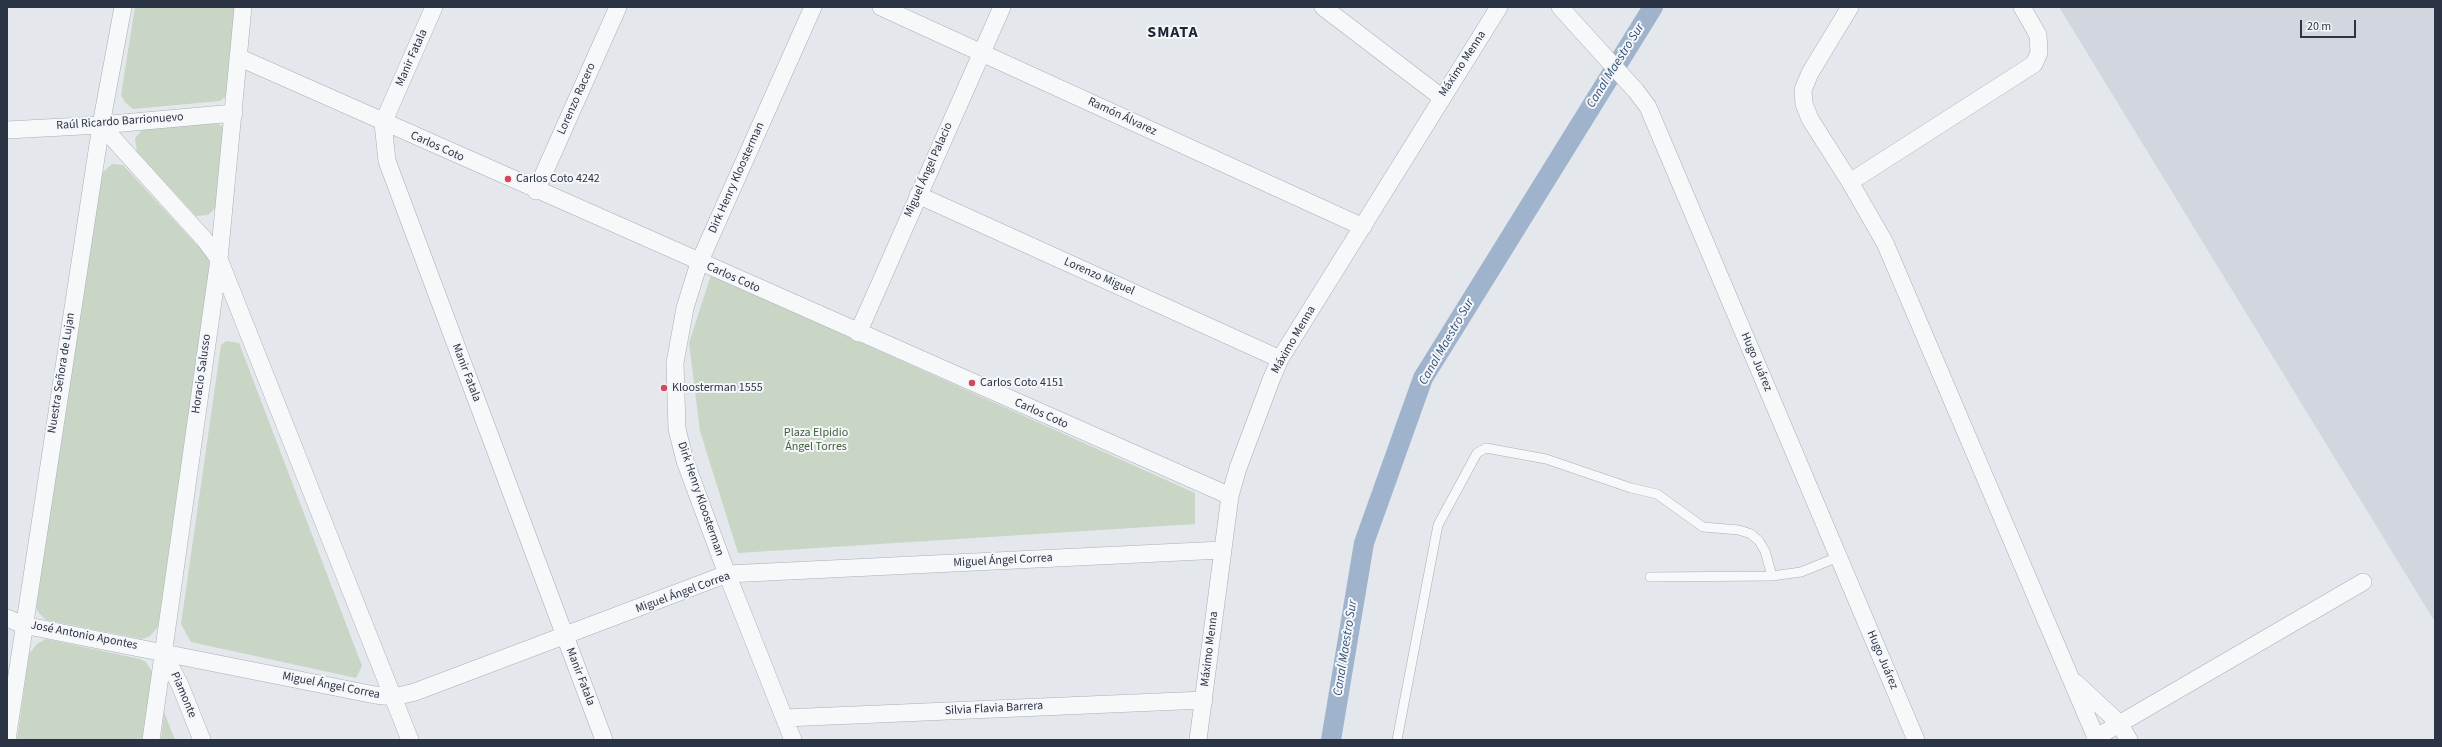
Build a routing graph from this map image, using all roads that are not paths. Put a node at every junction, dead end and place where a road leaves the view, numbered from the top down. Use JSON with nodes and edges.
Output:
{"nodes":[{"id":1,"x":123,"y":7,"type":"edge"},
{"id":2,"x":243,"y":7,"type":"edge"},
{"id":3,"x":434,"y":7,"type":"edge"},
{"id":4,"x":618,"y":7,"type":"edge"},
{"id":5,"x":813,"y":7,"type":"edge"},
{"id":6,"x":881,"y":7,"type":"edge"},
{"id":7,"x":1002,"y":7,"type":"edge"},
{"id":8,"x":1323,"y":7,"type":"edge"},
{"id":9,"x":1500,"y":7,"type":"edge"},
{"id":10,"x":1560,"y":7,"type":"edge"},
{"id":11,"x":1850,"y":7,"type":"edge"},
{"id":12,"x":2022,"y":7,"type":"edge"},
{"id":13,"x":981,"y":52,"type":"junction"},
{"id":14,"x":238,"y":57,"type":"junction"},
{"id":15,"x":1441,"y":97,"type":"junction"},
{"id":16,"x":234,"y":113,"type":"junction"},
{"id":17,"x":383,"y":123,"type":"junction"},
{"id":18,"x":101,"y":125,"type":"junction"},
{"id":19,"x":7,"y":130,"type":"edge"},
{"id":20,"x":1850,"y":182,"type":"junction"},
{"id":21,"x":536,"y":191,"type":"junction"},
{"id":22,"x":918,"y":195,"type":"junction"},
{"id":23,"x":1363,"y":227,"type":"junction"},
{"id":24,"x":219,"y":259,"type":"junction"},
{"id":25,"x":699,"y":263,"type":"junction"},
{"id":26,"x":858,"y":333,"type":"junction"},
{"id":27,"x":1280,"y":359,"type":"junction"},
{"id":28,"x":1230,"y":496,"type":"junction"},
{"id":29,"x":1222,"y":550,"type":"junction"},
{"id":30,"x":1838,"y":557,"type":"junction"},
{"id":31,"x":726,"y":574,"type":"junction"},
{"id":32,"x":1772,"y":576,"type":"junction"},
{"id":33,"x":1650,"y":577,"type":"dead end"},
{"id":34,"x":2363,"y":582,"type":"dead end"},
{"id":35,"x":7,"y":618,"type":"edge"},
{"id":36,"x":23,"y":625,"type":"junction"},
{"id":37,"x":565,"y":637,"type":"junction"},
{"id":38,"x":14,"y":649,"type":"edge"},
{"id":39,"x":163,"y":652,"type":"junction"},
{"id":40,"x":2073,"y":680,"type":"junction"},
{"id":41,"x":394,"y":697,"type":"junction"},
{"id":42,"x":1204,"y":700,"type":"junction"},
{"id":43,"x":785,"y":718,"type":"junction"},
{"id":44,"x":2119,"y":723,"type":"junction"},
{"id":45,"x":2096,"y":739,"type":"edge"},
{"id":46,"x":7,"y":740,"type":"edge"},
{"id":47,"x":151,"y":740,"type":"edge"},
{"id":48,"x":202,"y":740,"type":"edge"},
{"id":49,"x":410,"y":740,"type":"edge"},
{"id":50,"x":604,"y":740,"type":"edge"},
{"id":51,"x":793,"y":740,"type":"edge"},
{"id":52,"x":1198,"y":740,"type":"edge"},
{"id":53,"x":1396,"y":740,"type":"edge"},
{"id":54,"x":1916,"y":740,"type":"edge"},
{"id":55,"x":2129,"y":740,"type":"edge"}],
"edges":[{"from":1,"to":18,"type":"street","name":"Nuestra Señora de Lujan"},
{"from":2,"to":14,"type":"street","name":"Horacio Salusso"},
{"from":3,"to":17,"type":"street","name":"Manir Fatala"},
{"from":4,"to":21,"type":"street","name":"Lorenzo Racero"},
{"from":5,"to":25,"type":"street","name":"Dirk Henry Kloosterman"},
{"from":6,"to":13,"type":"street","name":"Ramón Álvarez"},
{"from":7,"to":13,"type":"street","name":"Miguel Ángel Palacio"},
{"from":8,"to":15,"type":"street"},
{"from":9,"to":15,"type":"street","name":"Máximo Menna"},
{"from":10,"to":30,"type":"street","name":"Hugo Juárez"},
{"from":11,"to":20,"type":"street"},
{"from":12,"to":20,"type":"street"},
{"from":13,"to":22,"type":"street","name":"Miguel Ángel Palacio"},
{"from":13,"to":23,"type":"street","name":"Ramón Álvarez"},
{"from":14,"to":16,"type":"street","name":"Horacio Salusso"},
{"from":14,"to":17,"type":"street","name":"Carlos Coto"},
{"from":15,"to":23,"type":"street","name":"Máximo Menna"},
{"from":16,"to":18,"type":"street","name":"Raúl Ricardo Barrionuevo"},
{"from":16,"to":24,"type":"street","name":"Horacio Salusso"},
{"from":17,"to":21,"type":"street","name":"Carlos Coto"},
{"from":17,"to":37,"type":"street","name":"Manir Fatala"},
{"from":18,"to":19,"type":"street","name":"Raúl Ricardo Barrionuevo"},
{"from":18,"to":24,"type":"street"},
{"from":18,"to":36,"type":"street","name":"Nuestra Señora de Lujan"},
{"from":20,"to":40,"type":"street"},
{"from":21,"to":25,"type":"street","name":"Carlos Coto"},
{"from":22,"to":26,"type":"street","name":"Miguel Ángel Palacio"},
{"from":22,"to":27,"type":"street","name":"Lorenzo Miguel"},
{"from":23,"to":27,"type":"street","name":"Máximo Menna"},
{"from":24,"to":39,"type":"street","name":"Horacio Salusso"},
{"from":24,"to":41,"type":"street"},
{"from":25,"to":26,"type":"street","name":"Carlos Coto"},
{"from":25,"to":31,"type":"street","name":"Dirk Henry Kloosterman"},
{"from":26,"to":28,"type":"street","name":"Carlos Coto"},
{"from":27,"to":28,"type":"street","name":"Máximo Menna"},
{"from":28,"to":29,"type":"street","name":"Máximo Menna"},
{"from":29,"to":31,"type":"street","name":"Miguel Ángel Correa"},
{"from":29,"to":42,"type":"street","name":"Máximo Menna"},
{"from":30,"to":32,"type":"lane"},
{"from":30,"to":54,"type":"street","name":"Hugo Juárez"},
{"from":31,"to":37,"type":"street","name":"Miguel Ángel Correa"},
{"from":31,"to":43,"type":"street","name":"Dirk Henry Kloosterman"},
{"from":32,"to":33,"type":"lane"},
{"from":32,"to":53,"type":"lane"},
{"from":34,"to":44,"type":"street"},
{"from":35,"to":36,"type":"street","name":"José Antonio Apontes"},
{"from":36,"to":38,"type":"street","name":"Nuestra Señora de Lujan"},
{"from":36,"to":39,"type":"street","name":"José Antonio Apontes"},
{"from":37,"to":41,"type":"street","name":"Miguel Ángel Correa"},
{"from":37,"to":50,"type":"street","name":"Manir Fatala"},
{"from":38,"to":46,"type":"street","name":"Nuestra Señora de Lujan"},
{"from":39,"to":41,"type":"street","name":"Miguel Ángel Correa"},
{"from":39,"to":47,"type":"street","name":"Horacio Salusso"},
{"from":39,"to":48,"type":"street","name":"Piamonte"},
{"from":40,"to":44,"type":"street"},
{"from":40,"to":45,"type":"street"},
{"from":41,"to":49,"type":"street"},
{"from":42,"to":43,"type":"street","name":"Silvia Flavia Barrera"},
{"from":42,"to":52,"type":"street","name":"Máximo Menna"},
{"from":43,"to":51,"type":"street","name":"Dirk Henry Kloosterman"},
{"from":44,"to":45,"type":"street"},
{"from":44,"to":55,"type":"street"}]}
